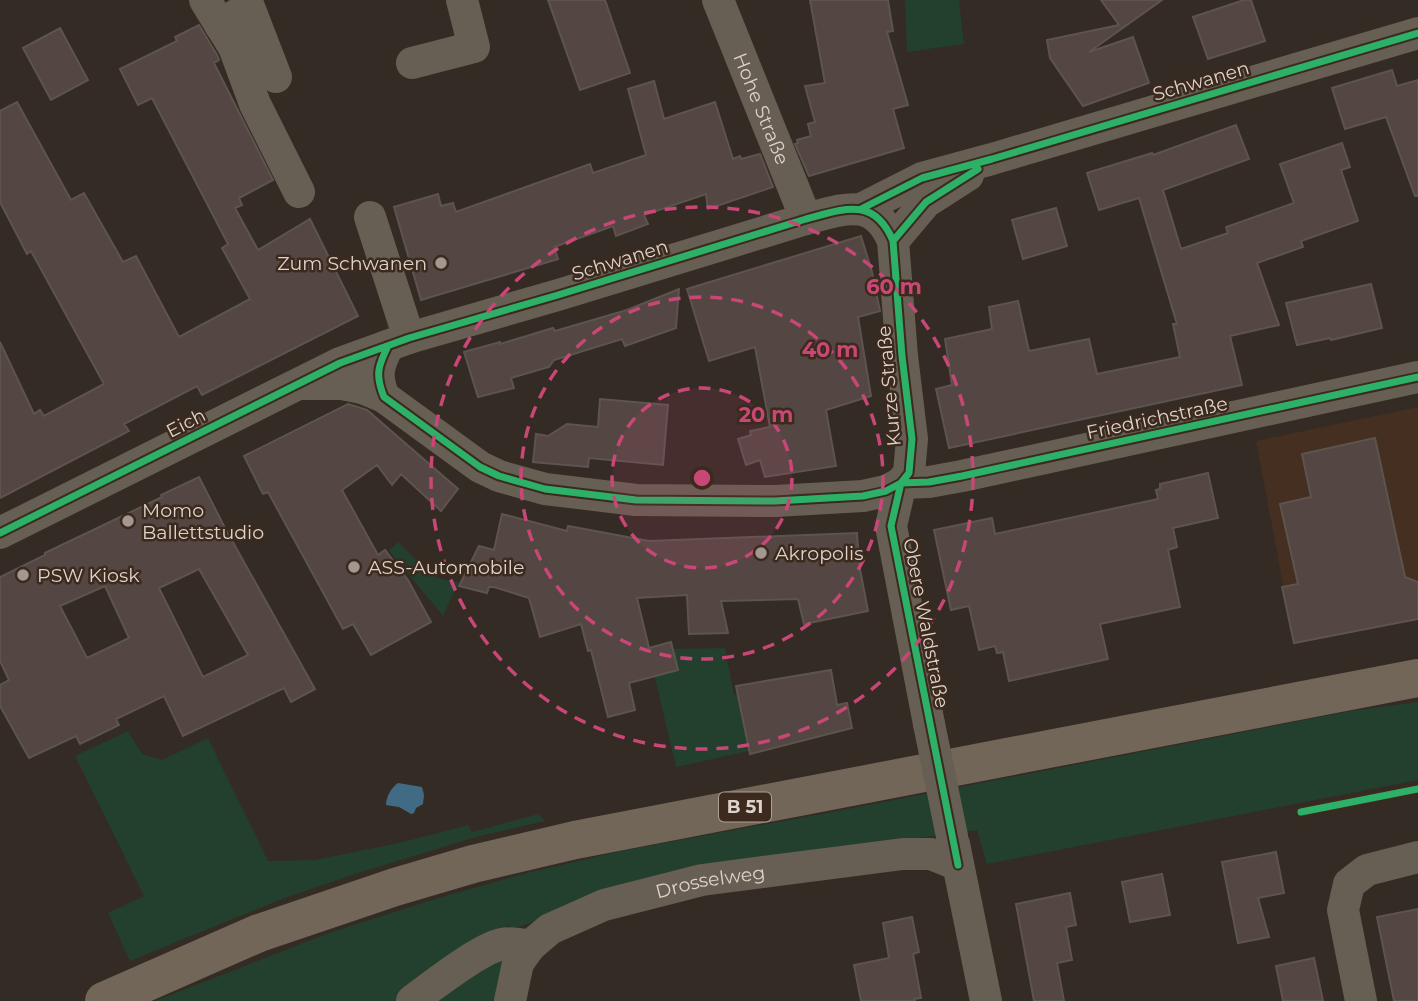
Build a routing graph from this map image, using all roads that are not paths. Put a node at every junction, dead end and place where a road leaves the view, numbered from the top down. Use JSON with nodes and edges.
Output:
{"nodes":[{"id":1,"x":462,"y":0,"type":"edge"},
{"id":2,"x":718,"y":0,"type":"edge"},
{"id":3,"x":213,"y":12,"type":"edge"},
{"id":4,"x":1418,"y":33,"type":"edge"},
{"id":5,"x":412,"y":63,"type":"dead end"},
{"id":6,"x":276,"y":76,"type":"dead end"},
{"id":7,"x":992,"y":159,"type":"junction"},
{"id":8,"x":299,"y":192,"type":"dead end"},
{"id":9,"x":861,"y":209,"type":"junction"},
{"id":10,"x":370,"y":218,"type":"dead end"},
{"id":11,"x":806,"y":219,"type":"junction"},
{"id":12,"x":893,"y":241,"type":"junction"},
{"id":13,"x":399,"y":342,"type":"junction"},
{"id":14,"x":1418,"y":377,"type":"edge"},
{"id":15,"x":298,"y":384,"type":"junction"},
{"id":16,"x":384,"y":397,"type":"junction"},
{"id":17,"x":901,"y":483,"type":"junction"},
{"id":18,"x":0,"y":533,"type":"edge"},
{"id":19,"x":1418,"y":678,"type":"edge"},
{"id":20,"x":955,"y":850,"type":"junction"},
{"id":21,"x":1418,"y":857,"type":"edge"},
{"id":22,"x":530,"y":946,"type":"junction"},
{"id":23,"x":104,"y":1001,"type":"edge"},
{"id":24,"x":412,"y":1001,"type":"edge"},
{"id":25,"x":510,"y":1001,"type":"edge"},
{"id":26,"x":986,"y":1001,"type":"edge"},
{"id":27,"x":1361,"y":1001,"type":"edge"}],
"edges":[{"from":1,"to":5,"type":"street"},
{"from":2,"to":11,"type":"street","name":"Hohe Straße"},
{"from":3,"to":6,"type":"street"},
{"from":3,"to":8,"type":"street"},
{"from":4,"to":7,"type":"street","name":"Schwanen"},
{"from":7,"to":9,"type":"street","name":"Schwanen"},
{"from":7,"to":12,"type":"street","name":"Schwanen"},
{"from":9,"to":11,"type":"street","name":"Schwanen"},
{"from":9,"to":12,"type":"street"},
{"from":10,"to":13,"type":"street"},
{"from":11,"to":13,"type":"street","name":"Schwanen"},
{"from":12,"to":17,"type":"street","name":"Kurze Straße"},
{"from":13,"to":15,"type":"street","name":"Eich"},
{"from":13,"to":16,"type":"street"},
{"from":14,"to":17,"type":"street","name":"Friedrichstraße"},
{"from":15,"to":16,"type":"street","name":"Eich"},
{"from":15,"to":18,"type":"street","name":"Eich"},
{"from":16,"to":17,"type":"street"},
{"from":17,"to":20,"type":"street","name":"Obere Waldstraße","bridge":true},
{"from":19,"to":23,"type":"main road","number":"B 51"},
{"from":20,"to":22,"type":"street","name":"Drosselweg"},
{"from":20,"to":26,"type":"street","name":"Obere Waldstraße"},
{"from":21,"to":27,"type":"street"},
{"from":22,"to":24,"type":"street"},
{"from":22,"to":25,"type":"street","name":"Drosselweg"}]}
